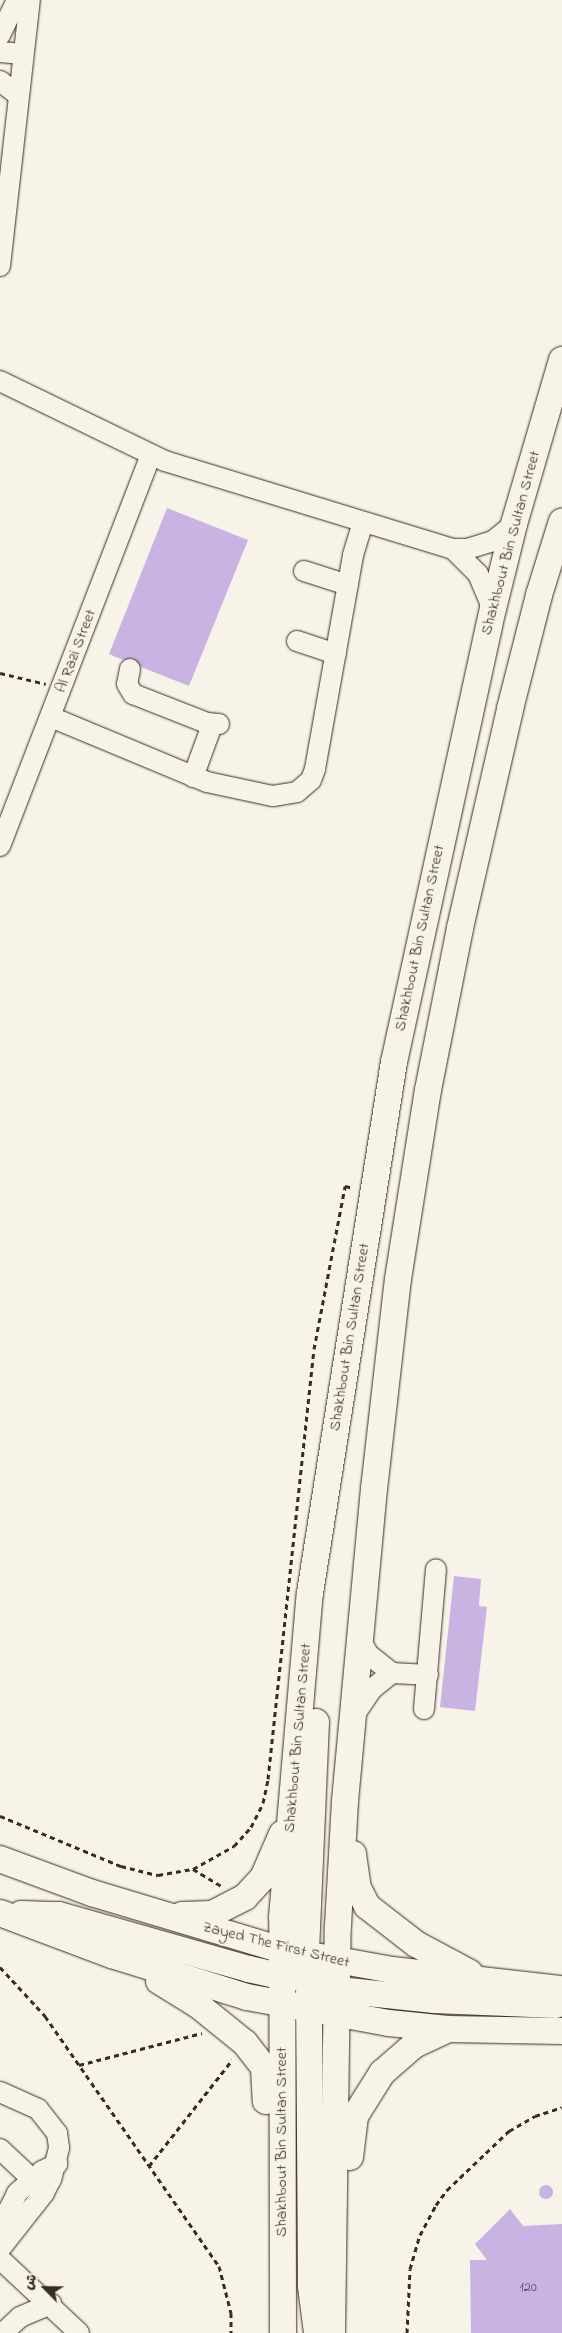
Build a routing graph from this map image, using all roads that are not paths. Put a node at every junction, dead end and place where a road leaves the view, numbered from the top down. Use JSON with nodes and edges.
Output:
{"nodes":[{"id":1,"x":17,"y":0,"type":"edge"},
{"id":2,"x":30,"y":0,"type":"edge"},
{"id":3,"x":0,"y":36,"type":"edge"},
{"id":4,"x":0,"y":52,"type":"edge"},
{"id":5,"x":23,"y":54,"type":"junction"},
{"id":6,"x":0,"y":82,"type":"edge"},
{"id":7,"x":18,"y":95,"type":"junction"},
{"id":8,"x":0,"y":266,"type":"edge"},
{"id":9,"x":562,"y":360,"type":"edge"},
{"id":10,"x":0,"y":381,"type":"edge"},
{"id":11,"x":151,"y":455,"type":"junction"},
{"id":12,"x":562,"y":521,"type":"edge"},
{"id":13,"x":363,"y":522,"type":"junction"},
{"id":14,"x":514,"y":524,"type":"junction"},
{"id":15,"x":453,"y":549,"type":"junction"},
{"id":16,"x":304,"y":571,"type":"dead end"},
{"id":17,"x":348,"y":584,"type":"junction"},
{"id":18,"x":493,"y":609,"type":"junction"},
{"id":19,"x":297,"y":641,"type":"dead end"},
{"id":20,"x":336,"y":654,"type":"junction"},
{"id":21,"x":130,"y":669,"type":"dead end"},
{"id":22,"x":51,"y":718,"type":"junction"},
{"id":23,"x":193,"y":777,"type":"junction"},
{"id":24,"x":0,"y":846,"type":"edge"},
{"id":25,"x":436,"y":1570,"type":"dead end"},
{"id":26,"x":310,"y":1593,"type":"junction"},
{"id":27,"x":359,"y":1638,"type":"junction"},
{"id":28,"x":392,"y":1673,"type":"junction"},
{"id":29,"x":428,"y":1675,"type":"junction"},
{"id":30,"x":424,"y":1709,"type":"dead end"},
{"id":31,"x":351,"y":1721,"type":"junction"},
{"id":32,"x":345,"y":1801,"type":"junction"},
{"id":33,"x":292,"y":1805,"type":"junction"},
{"id":34,"x":0,"y":1859,"type":"edge"},
{"id":35,"x":3,"y":1914,"type":"edge"},
{"id":36,"x":165,"y":1916,"type":"junction"},
{"id":37,"x":112,"y":1955,"type":"junction"},
{"id":38,"x":338,"y":1961,"type":"junction"},
{"id":39,"x":306,"y":1979,"type":"junction"},
{"id":40,"x":489,"y":1982,"type":"junction"},
{"id":41,"x":562,"y":1989,"type":"edge"},
{"id":42,"x":283,"y":2003,"type":"junction"},
{"id":43,"x":562,"y":2005,"type":"edge"},
{"id":44,"x":337,"y":2014,"type":"junction"},
{"id":45,"x":448,"y":2029,"type":"junction"},
{"id":46,"x":562,"y":2031,"type":"edge"},
{"id":47,"x":0,"y":2092,"type":"edge"},
{"id":48,"x":0,"y":2149,"type":"edge"},
{"id":49,"x":57,"y":2164,"type":"junction"},
{"id":50,"x":32,"y":2179,"type":"junction"},
{"id":51,"x":280,"y":2196,"type":"junction"},
{"id":52,"x":0,"y":2226,"type":"edge"},
{"id":53,"x":0,"y":2249,"type":"edge"},
{"id":54,"x":0,"y":2259,"type":"edge"},
{"id":55,"x":51,"y":2304,"type":"junction"},
{"id":56,"x":3,"y":2333,"type":"edge"},
{"id":57,"x":79,"y":2333,"type":"edge"},
{"id":58,"x":283,"y":2333,"type":"edge"},
{"id":59,"x":316,"y":2333,"type":"edge"},
{"id":60,"x":332,"y":2333,"type":"edge"},
{"id":61,"x":343,"y":2333,"type":"edge"}],
"edges":[{"from":1,"to":3,"type":"street"},
{"from":2,"to":5,"type":"street"},
{"from":4,"to":5,"type":"street"},
{"from":5,"to":7,"type":"street"},
{"from":6,"to":7,"type":"street"},
{"from":7,"to":8,"type":"street"},
{"from":9,"to":14,"type":"main road","name":"Shakhbout Bin Sultan Street"},
{"from":10,"to":11,"type":"street"},
{"from":11,"to":13,"type":"street"},
{"from":11,"to":22,"type":"street","name":"Al Razi Street"},
{"from":12,"to":27,"type":"main road","name":"Shakhbout Bin Sultan Street"},
{"from":13,"to":15,"type":"street"},
{"from":13,"to":17,"type":"street"},
{"from":14,"to":15,"type":"street"},
{"from":14,"to":18,"type":"main road","name":"Shakhbout Bin Sultan Street"},
{"from":15,"to":18,"type":"street"},
{"from":16,"to":17,"type":"street"},
{"from":17,"to":20,"type":"street"},
{"from":18,"to":26,"type":"main road","name":"Shakhbout Bin Sultan Street"},
{"from":19,"to":20,"type":"street"},
{"from":20,"to":23,"type":"street"},
{"from":21,"to":23,"type":"street"},
{"from":22,"to":23,"type":"street"},
{"from":22,"to":24,"type":"street","name":"Al Razi Street"},
{"from":25,"to":29,"type":"street"},
{"from":26,"to":33,"type":"main road","name":"Shakhbout Bin Sultan Street"},
{"from":26,"to":39,"type":"main road"},
{"from":27,"to":28,"type":"street"},
{"from":27,"to":31,"type":"main road","name":"Shakhbout Bin Sultan Street"},
{"from":28,"to":29,"type":"street"},
{"from":28,"to":31,"type":"street"},
{"from":29,"to":30,"type":"street"},
{"from":31,"to":32,"type":"main road","name":"Shakhbout Bin Sultan Street"},
{"from":32,"to":38,"type":"main road","name":"Shakhbout Bin Sultan Street"},
{"from":32,"to":40,"type":"main road"},
{"from":33,"to":36,"type":"main road"},
{"from":33,"to":39,"type":"main road","name":"Shakhbout Bin Sultan Street"},
{"from":34,"to":36,"type":"main road","name":"Zayed The First Street"},
{"from":35,"to":37,"type":"main road"},
{"from":35,"to":39,"type":"main road"},
{"from":36,"to":39,"type":"main road","name":"Zayed The First Street"},
{"from":37,"to":42,"type":"main road"},
{"from":37,"to":51,"type":"main road"},
{"from":38,"to":39,"type":"main road","name":"Shakhbout Bin Sultan Street"},
{"from":38,"to":40,"type":"main road","name":"Zayed The First Street"},
{"from":39,"to":42,"type":"main road","name":"Shakhbout Bin Sultan Street"},
{"from":39,"to":43,"type":"main road"},
{"from":39,"to":44,"type":"main road","name":"Zayed The First Street"},
{"from":39,"to":59,"type":"main road"},
{"from":40,"to":41,"type":"main road","name":"Zayed The First Street"},
{"from":42,"to":51,"type":"main road","name":"Shakhbout Bin Sultan Street"},
{"from":44,"to":45,"type":"main road","name":"Zayed The First Street"},
{"from":44,"to":60,"type":"main road"},
{"from":45,"to":46,"type":"main road","name":"Zayed The First Street"},
{"from":45,"to":61,"type":"main road"},
{"from":47,"to":49,"type":"street"},
{"from":48,"to":50,"type":"street"},
{"from":49,"to":50,"type":"street"},
{"from":49,"to":53,"type":"street"},
{"from":50,"to":52,"type":"street"},
{"from":51,"to":58,"type":"main road","name":"Shakhbout Bin Sultan Street"},
{"from":54,"to":55,"type":"street"},
{"from":55,"to":56,"type":"street"},
{"from":55,"to":57,"type":"street"}]}
